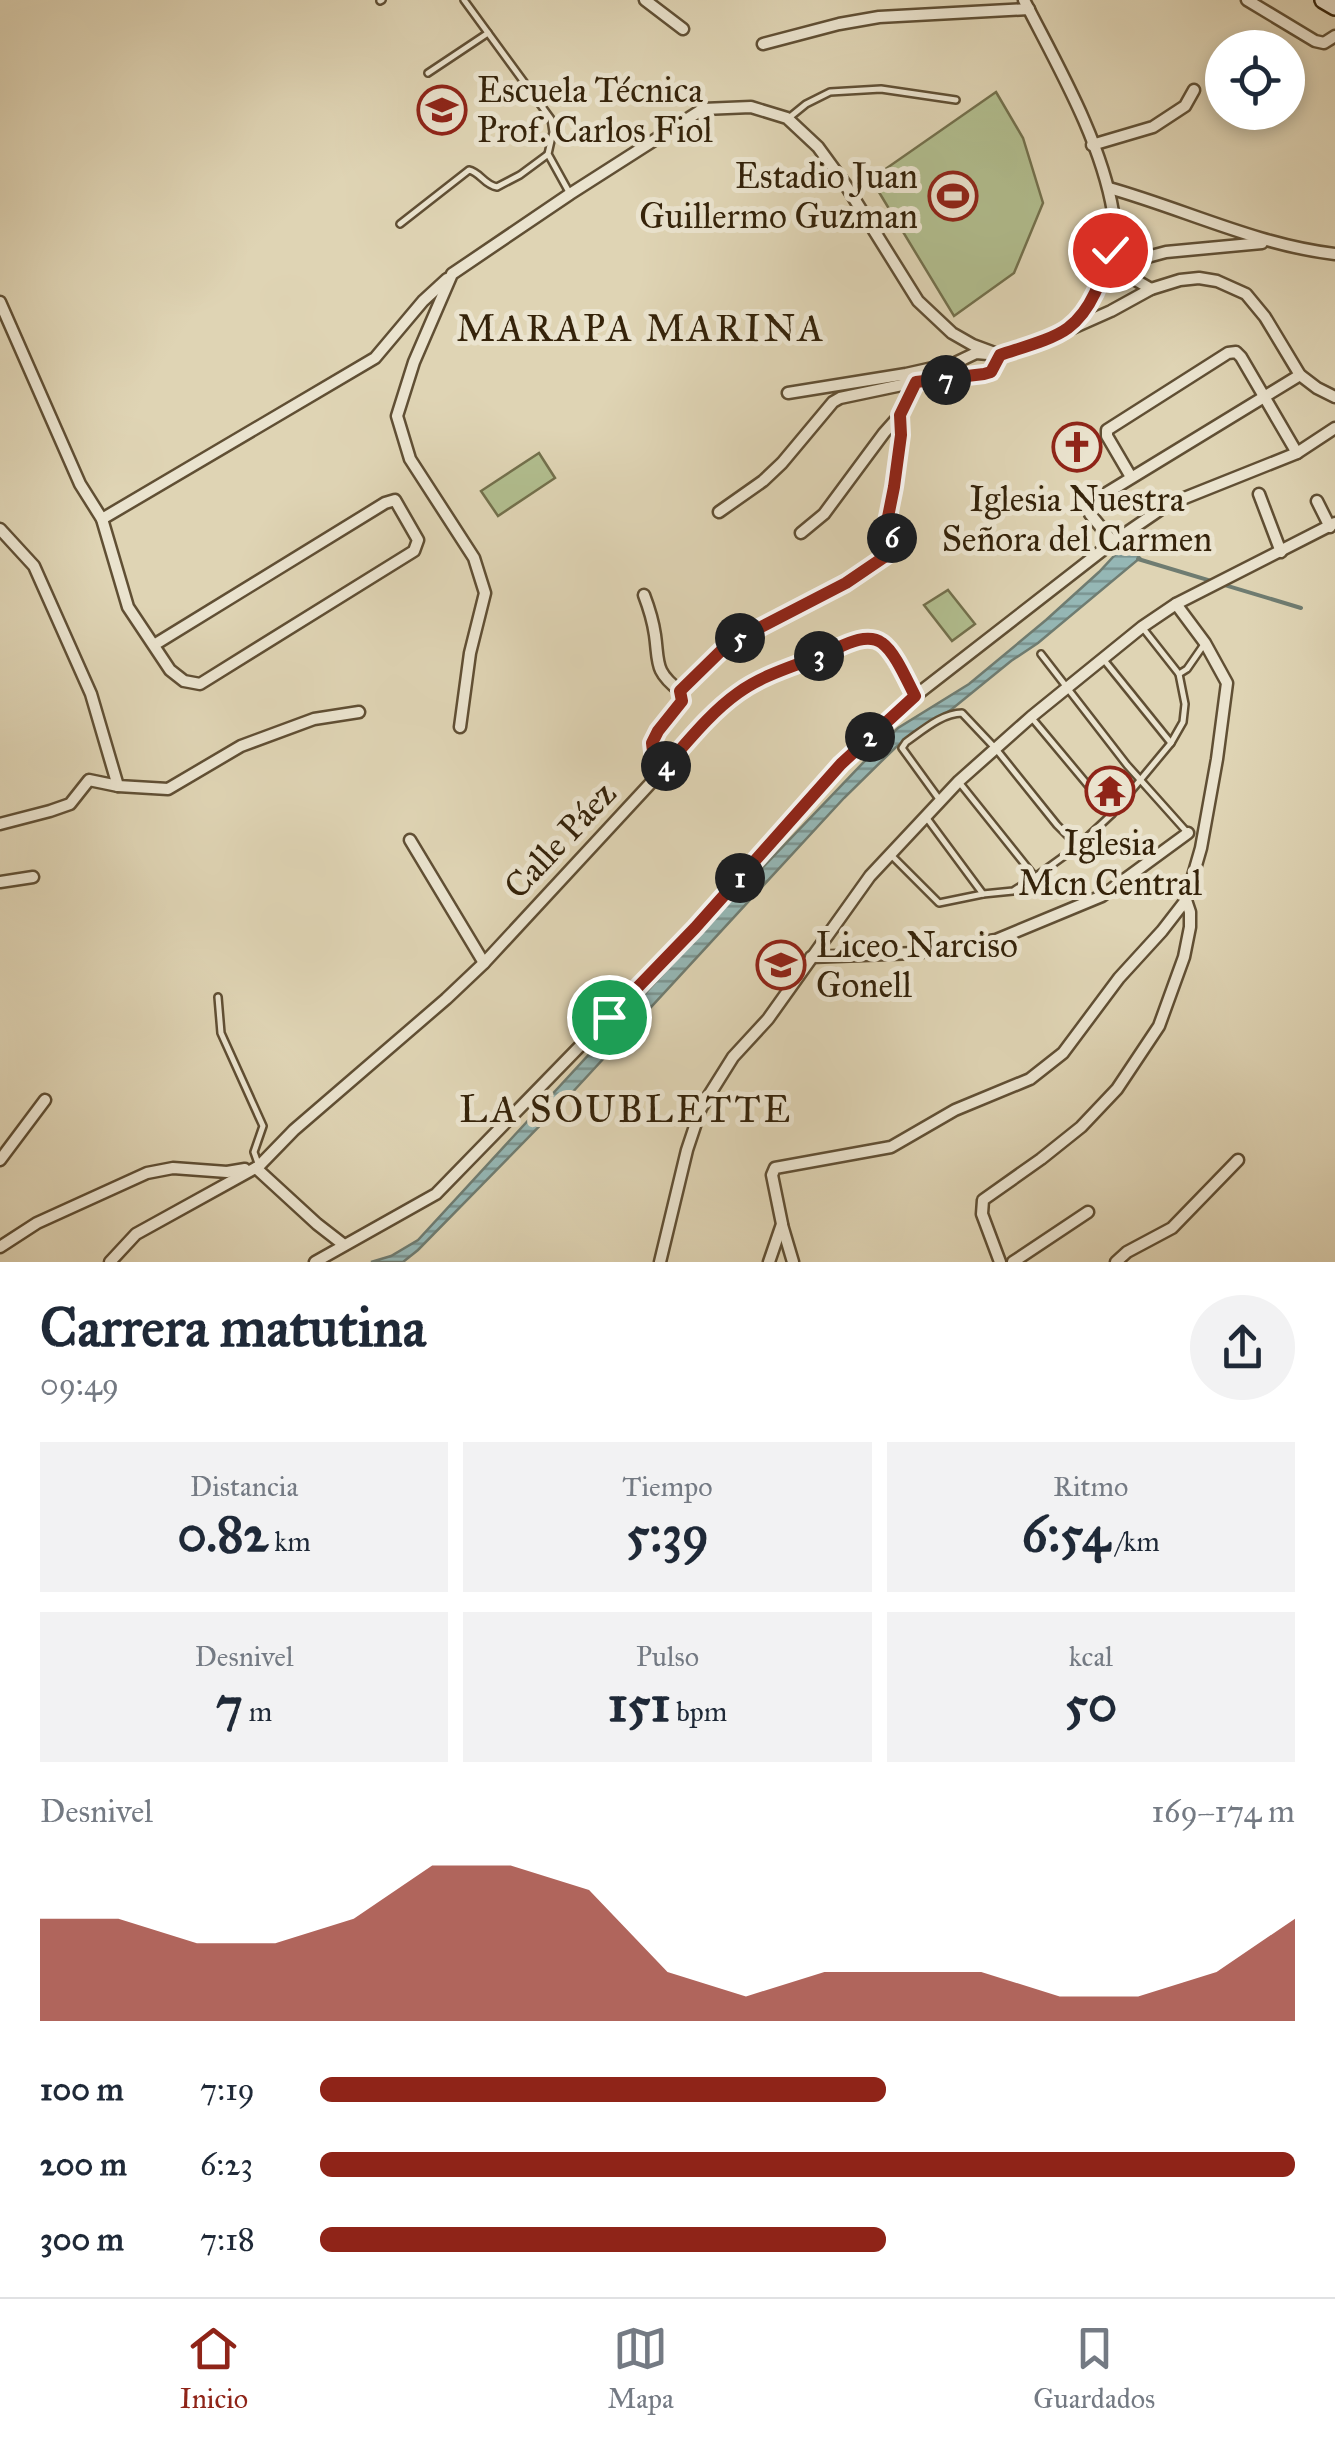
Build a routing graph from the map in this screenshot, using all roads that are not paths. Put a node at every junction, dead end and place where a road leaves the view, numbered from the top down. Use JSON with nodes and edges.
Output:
{"nodes":[{"id":1,"x":464,"y":0,"type":"edge"},
{"id":2,"x":645,"y":0,"type":"edge"},
{"id":3,"x":1246,"y":0,"type":"edge"},
{"id":4,"x":1323,"y":0,"type":"edge"},
{"id":5,"x":1026,"y":4,"type":"edge"},
{"id":6,"x":1335,"y":8,"type":"edge"},
{"id":7,"x":684,"y":28,"type":"dead end"},
{"id":8,"x":488,"y":33,"type":"junction"},
{"id":9,"x":1335,"y":36,"type":"edge"},
{"id":10,"x":764,"y":44,"type":"dead end"},
{"id":11,"x":428,"y":73,"type":"dead end"},
{"id":12,"x":1194,"y":90,"type":"dead end"},
{"id":13,"x":956,"y":100,"type":"dead end"},
{"id":14,"x":787,"y":118,"type":"junction"},
{"id":15,"x":1092,"y":145,"type":"junction"},
{"id":16,"x":548,"y":154,"type":"junction"},
{"id":17,"x":1109,"y":188,"type":"junction"},
{"id":18,"x":570,"y":194,"type":"junction"},
{"id":19,"x":400,"y":224,"type":"dead end"},
{"id":20,"x":1272,"y":242,"type":"junction"},
{"id":21,"x":1115,"y":243,"type":"junction"},
{"id":22,"x":1335,"y":254,"type":"edge"},
{"id":23,"x":1125,"y":263,"type":"junction"},
{"id":24,"x":452,"y":274,"type":"junction"},
{"id":25,"x":1152,"y":289,"type":"junction"},
{"id":26,"x":0,"y":302,"type":"edge"},
{"id":27,"x":1066,"y":331,"type":"junction"},
{"id":28,"x":1000,"y":355,"type":"junction"},
{"id":29,"x":1300,"y":374,"type":"junction"},
{"id":30,"x":916,"y":382,"type":"junction"},
{"id":31,"x":788,"y":392,"type":"dead end"},
{"id":32,"x":1263,"y":397,"type":"junction"},
{"id":33,"x":1335,"y":397,"type":"edge"},
{"id":34,"x":900,"y":415,"type":"junction"},
{"id":35,"x":1335,"y":428,"type":"edge"},
{"id":36,"x":1297,"y":452,"type":"junction"},
{"id":37,"x":1131,"y":477,"type":"junction"},
{"id":38,"x":1259,"y":494,"type":"dead end"},
{"id":39,"x":1316,"y":501,"type":"dead end"},
{"id":40,"x":720,"y":512,"type":"dead end"},
{"id":41,"x":102,"y":520,"type":"junction"},
{"id":42,"x":1333,"y":525,"type":"edge"},
{"id":43,"x":0,"y":528,"type":"edge"},
{"id":44,"x":801,"y":533,"type":"dead end"},
{"id":45,"x":1113,"y":542,"type":"junction"},
{"id":46,"x":1281,"y":552,"type":"junction"},
{"id":47,"x":644,"y":595,"type":"dead end"},
{"id":48,"x":1176,"y":604,"type":"junction"},
{"id":49,"x":1142,"y":627,"type":"junction"},
{"id":50,"x":1205,"y":644,"type":"junction"},
{"id":51,"x":154,"y":645,"type":"junction"},
{"id":52,"x":1041,"y":654,"type":"dead end"},
{"id":53,"x":1103,"y":659,"type":"junction"},
{"id":54,"x":1179,"y":674,"type":"junction"},
{"id":55,"x":1068,"y":688,"type":"junction"},
{"id":56,"x":680,"y":691,"type":"junction"},
{"id":57,"x":915,"y":696,"type":"junction"},
{"id":58,"x":359,"y":712,"type":"dead end"},
{"id":59,"x":1031,"y":717,"type":"junction"},
{"id":60,"x":460,"y":726,"type":"dead end"},
{"id":61,"x":1171,"y":742,"type":"junction"},
{"id":62,"x":996,"y":749,"type":"junction"},
{"id":63,"x":656,"y":777,"type":"junction"},
{"id":64,"x":1140,"y":780,"type":"junction"},
{"id":65,"x":959,"y":781,"type":"junction"},
{"id":66,"x":118,"y":786,"type":"junction"},
{"id":67,"x":941,"y":801,"type":"junction"},
{"id":68,"x":1112,"y":814,"type":"junction"},
{"id":69,"x":926,"y":818,"type":"junction"},
{"id":70,"x":0,"y":824,"type":"edge"},
{"id":71,"x":1188,"y":833,"type":"joint"},
{"id":72,"x":410,"y":840,"type":"dead end"},
{"id":73,"x":1078,"y":846,"type":"junction"},
{"id":74,"x":890,"y":854,"type":"junction"},
{"id":75,"x":33,"y":877,"type":"dead end"},
{"id":76,"x":1035,"y":877,"type":"junction"},
{"id":77,"x":0,"y":882,"type":"edge"},
{"id":78,"x":983,"y":894,"type":"junction"},
{"id":79,"x":1186,"y":900,"type":"junction"},
{"id":80,"x":812,"y":957,"type":"junction"},
{"id":81,"x":484,"y":963,"type":"junction"},
{"id":82,"x":218,"y":997,"type":"dead end"},
{"id":83,"x":45,"y":1100,"type":"dead end"},
{"id":84,"x":0,"y":1160,"type":"edge"},
{"id":85,"x":1238,"y":1160,"type":"dead end"},
{"id":86,"x":258,"y":1167,"type":"junction"},
{"id":87,"x":1088,"y":1212,"type":"dead end"},
{"id":88,"x":782,"y":1224,"type":"junction"},
{"id":89,"x":344,"y":1245,"type":"junction"},
{"id":90,"x":0,"y":1247,"type":"edge"},
{"id":91,"x":110,"y":1262,"type":"edge"},
{"id":92,"x":315,"y":1262,"type":"edge"},
{"id":93,"x":660,"y":1262,"type":"edge"},
{"id":94,"x":769,"y":1262,"type":"edge"},
{"id":95,"x":793,"y":1262,"type":"edge"},
{"id":96,"x":1000,"y":1262,"type":"edge"},
{"id":97,"x":1013,"y":1262,"type":"edge"},
{"id":98,"x":1116,"y":1262,"type":"edge"}],
"edges":[{"from":1,"to":8,"type":"lane"},
{"from":2,"to":7,"type":"street"},
{"from":3,"to":9,"type":"street"},
{"from":4,"to":6,"type":"main road"},
{"from":5,"to":10,"type":"street"},
{"from":5,"to":15,"type":"street"},
{"from":8,"to":11,"type":"lane"},
{"from":8,"to":16,"type":"lane"},
{"from":12,"to":15,"type":"street"},
{"from":13,"to":14,"type":"lane"},
{"from":14,"to":18,"type":"street"},
{"from":14,"to":28,"type":"street"},
{"from":15,"to":17,"type":"street"},
{"from":16,"to":18,"type":"lane"},
{"from":16,"to":19,"type":"lane"},
{"from":17,"to":20,"type":"street"},
{"from":17,"to":21,"type":"street"},
{"from":18,"to":24,"type":"street"},
{"from":20,"to":22,"type":"street"},
{"from":20,"to":23,"type":"street"},
{"from":21,"to":23,"type":"street"},
{"from":21,"to":27,"type":"street"},
{"from":23,"to":25,"type":"street"},
{"from":24,"to":41,"type":"street"},
{"from":24,"to":60,"type":"street"},
{"from":25,"to":27,"type":"street"},
{"from":25,"to":29,"type":"street"},
{"from":26,"to":41,"type":"street"},
{"from":27,"to":28,"type":"street"},
{"from":28,"to":30,"type":"street"},
{"from":28,"to":31,"type":"street"},
{"from":29,"to":32,"type":"street"},
{"from":29,"to":33,"type":"street"},
{"from":30,"to":34,"type":"street"},
{"from":30,"to":40,"type":"street"},
{"from":32,"to":36,"type":"street"},
{"from":32,"to":37,"type":"street"},
{"from":32,"to":37,"type":"street"},
{"from":34,"to":44,"type":"street"},
{"from":34,"to":56,"type":"street"},
{"from":35,"to":36,"type":"street"},
{"from":36,"to":45,"type":"street"},
{"from":37,"to":45,"type":"street"},
{"from":38,"to":46,"type":"street"},
{"from":39,"to":42,"type":"street"},
{"from":41,"to":51,"type":"street"},
{"from":42,"to":46,"type":"street"},
{"from":43,"to":66,"type":"street"},
{"from":45,"to":57,"type":"street"},
{"from":46,"to":48,"type":"street"},
{"from":47,"to":56,"type":"street"},
{"from":48,"to":49,"type":"street"},
{"from":48,"to":50,"type":"street"},
{"from":49,"to":53,"type":"street"},
{"from":49,"to":54,"type":"lane"},
{"from":50,"to":54,"type":"lane"},
{"from":50,"to":79,"type":"street"},
{"from":51,"to":51,"type":"street"},
{"from":52,"to":55,"type":"lane"},
{"from":53,"to":55,"type":"street"},
{"from":53,"to":61,"type":"lane"},
{"from":54,"to":61,"type":"lane"},
{"from":55,"to":59,"type":"street"},
{"from":55,"to":64,"type":"lane"},
{"from":56,"to":63,"type":"street"},
{"from":57,"to":63,"type":"street","name":"Calle Páez"},
{"from":57,"to":89,"type":"street"},
{"from":58,"to":66,"type":"street"},
{"from":59,"to":62,"type":"street"},
{"from":59,"to":68,"type":"lane"},
{"from":61,"to":64,"type":"lane"},
{"from":62,"to":65,"type":"street"},
{"from":62,"to":67,"type":"lane"},
{"from":62,"to":73,"type":"lane"},
{"from":63,"to":81,"type":"street","name":"Calle Páez"},
{"from":64,"to":68,"type":"lane"},
{"from":64,"to":71,"type":"lane"},
{"from":65,"to":67,"type":"street"},
{"from":65,"to":76,"type":"lane"},
{"from":66,"to":70,"type":"street"},
{"from":67,"to":69,"type":"street"},
{"from":68,"to":73,"type":"lane"},
{"from":69,"to":74,"type":"street"},
{"from":69,"to":78,"type":"lane"},
{"from":71,"to":80,"type":"street"},
{"from":72,"to":81,"type":"street"},
{"from":73,"to":76,"type":"lane"},
{"from":74,"to":78,"type":"lane"},
{"from":74,"to":80,"type":"street"},
{"from":75,"to":77,"type":"street"},
{"from":76,"to":78,"type":"lane"},
{"from":79,"to":88,"type":"street"},
{"from":79,"to":96,"type":"street"},
{"from":80,"to":93,"type":"street"},
{"from":81,"to":86,"type":"street","name":"Calle Páez"},
{"from":82,"to":86,"type":"lane"},
{"from":83,"to":84,"type":"street"},
{"from":85,"to":98,"type":"street"},
{"from":86,"to":89,"type":"street"},
{"from":86,"to":90,"type":"street"},
{"from":86,"to":91,"type":"street","name":"Calle Páez"},
{"from":87,"to":97,"type":"street"},
{"from":88,"to":94,"type":"street"},
{"from":88,"to":95,"type":"street"},
{"from":89,"to":92,"type":"street"}]}
